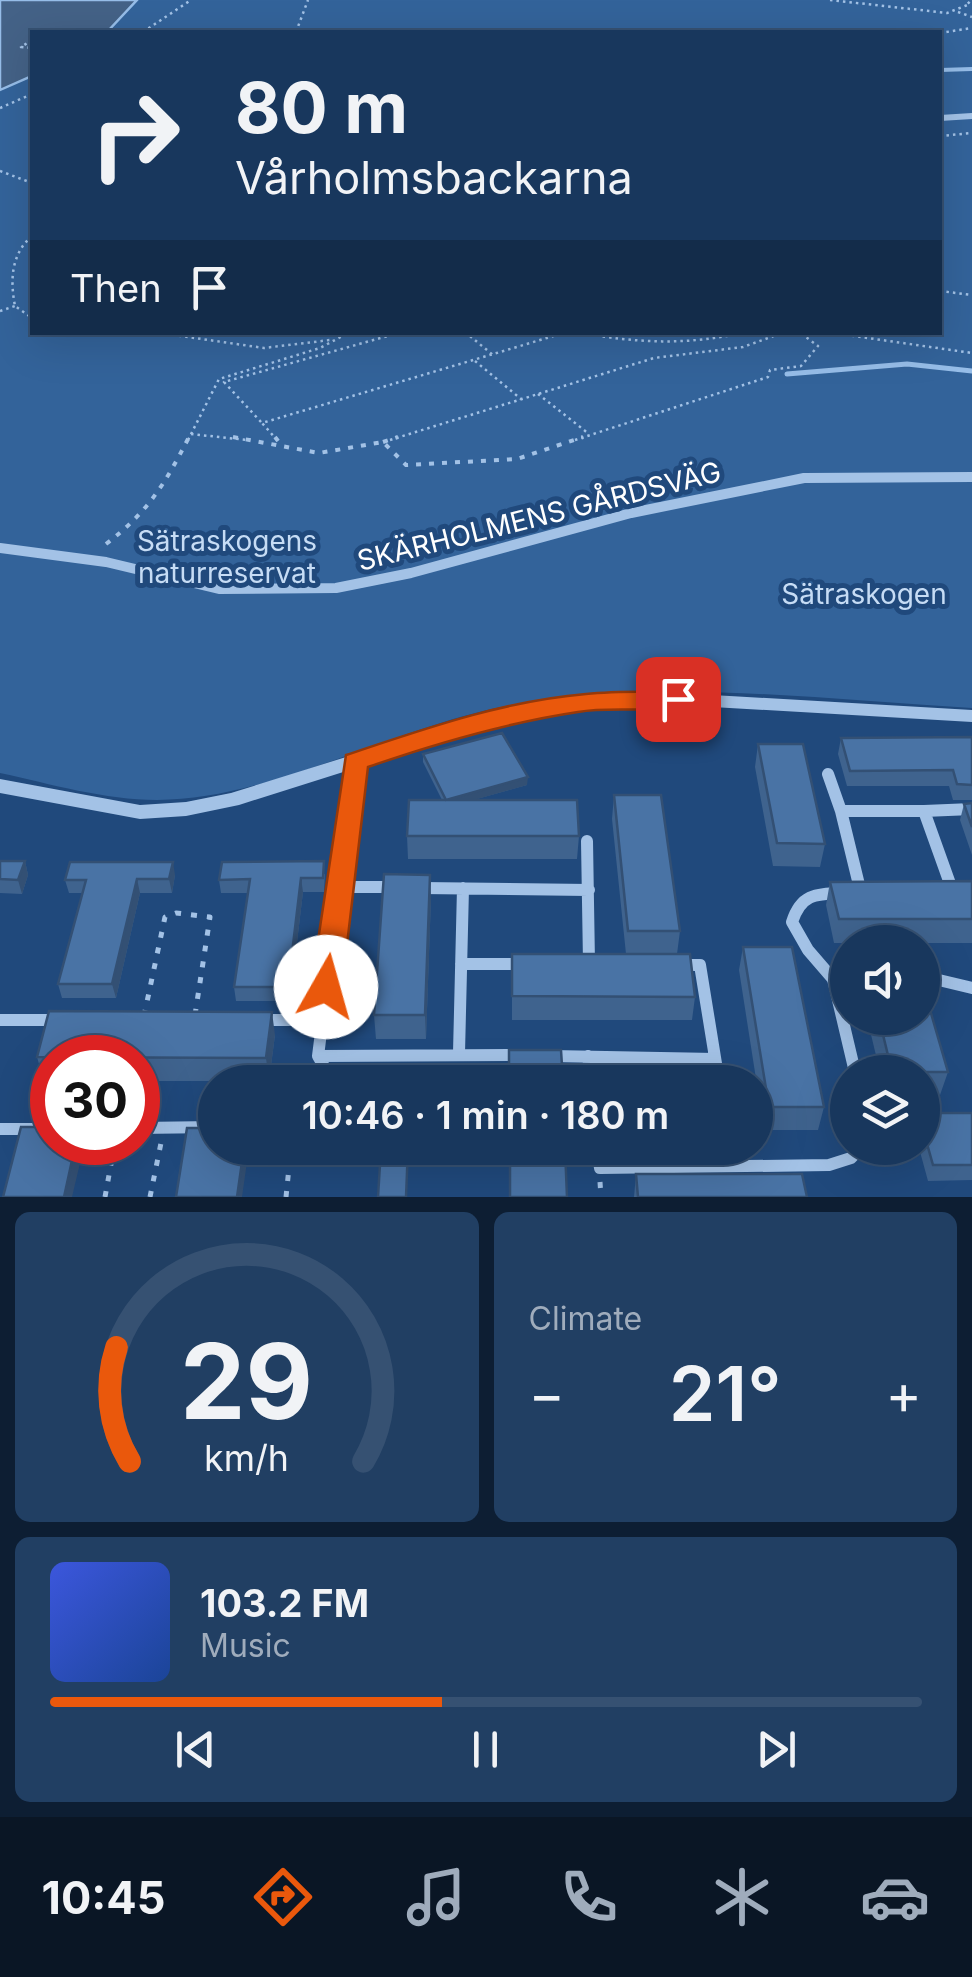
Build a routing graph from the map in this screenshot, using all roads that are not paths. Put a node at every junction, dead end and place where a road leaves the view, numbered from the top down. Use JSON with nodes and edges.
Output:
{"nodes":[{"id":1,"x":972,"y":116,"type":"edge"},
{"id":2,"x":942,"y":118,"type":"edge"},
{"id":3,"x":972,"y":477,"type":"edge"},
{"id":4,"x":0,"y":548,"type":"edge"},
{"id":5,"x":972,"y":716,"type":"edge"},
{"id":6,"x":356,"y":762,"type":"junction"},
{"id":7,"x":828,"y":774,"type":"dead end"},
{"id":8,"x":0,"y":786,"type":"edge"},
{"id":9,"x":972,"y":809,"type":"edge"},
{"id":10,"x":841,"y":812,"type":"junction"},
{"id":11,"x":924,"y":812,"type":"junction"},
{"id":12,"x":587,"y":841,"type":"dead end"},
{"id":13,"x":340,"y":887,"type":"junction"},
{"id":14,"x":462,"y":888,"type":"junction"},
{"id":15,"x":589,"y":890,"type":"junction"},
{"id":16,"x":935,"y":892,"type":"edge"},
{"id":17,"x":860,"y":893,"type":"junction"},
{"id":18,"x":879,"y":893,"type":"edge"},
{"id":19,"x":461,"y":964,"type":"junction"},
{"id":20,"x":534,"y":964,"type":"edge"},
{"id":21,"x":571,"y":964,"type":"edge"},
{"id":22,"x":589,"y":964,"type":"junction"},
{"id":23,"x":608,"y":964,"type":"edge"},
{"id":24,"x":663,"y":965,"type":"edge"},
{"id":25,"x":830,"y":968,"type":"edge"},
{"id":26,"x":940,"y":980,"type":"edge"},
{"id":27,"x":972,"y":988,"type":"edge"},
{"id":28,"x":0,"y":1020,"type":"edge"},
{"id":29,"x":72,"y":1020,"type":"edge"},
{"id":30,"x":249,"y":1020,"type":"edge"},
{"id":31,"x":322,"y":1020,"type":"junction"},
{"id":32,"x":459,"y":1053,"type":"junction"},
{"id":33,"x":318,"y":1056,"type":"junction"},
{"id":34,"x":588,"y":1056,"type":"junction"},
{"id":35,"x":715,"y":1058,"type":"junction"},
{"id":36,"x":323,"y":1065,"type":"edge"},
{"id":37,"x":589,"y":1065,"type":"edge"},
{"id":38,"x":716,"y":1065,"type":"edge"},
{"id":39,"x":198,"y":1127,"type":"edge"},
{"id":40,"x":30,"y":1128,"type":"edge"},
{"id":41,"x":160,"y":1128,"type":"edge"},
{"id":42,"x":0,"y":1129,"type":"edge"},
{"id":43,"x":773,"y":1159,"type":"edge"},
{"id":44,"x":600,"y":1165,"type":"edge"},
{"id":45,"x":630,"y":1165,"type":"edge"},
{"id":46,"x":830,"y":1165,"type":"edge"}],
"edges":[{"from":1,"to":2,"type":"street"},
{"from":3,"to":4,"type":"street","name":"SKÄRHOLMENS GÅRDSVÄG"},
{"from":5,"to":6,"type":"street"},
{"from":6,"to":8,"type":"street"},
{"from":6,"to":13,"type":"street"},
{"from":7,"to":10,"type":"street"},
{"from":9,"to":11,"type":"street"},
{"from":10,"to":11,"type":"street"},
{"from":10,"to":17,"type":"street"},
{"from":11,"to":16,"type":"street"},
{"from":12,"to":15,"type":"street"},
{"from":13,"to":14,"type":"street"},
{"from":13,"to":31,"type":"street"},
{"from":14,"to":15,"type":"street"},
{"from":14,"to":19,"type":"street"},
{"from":15,"to":22,"type":"street"},
{"from":17,"to":18,"type":"street"},
{"from":17,"to":25,"type":"street"},
{"from":19,"to":20,"type":"street"},
{"from":19,"to":32,"type":"street"},
{"from":21,"to":22,"type":"street"},
{"from":22,"to":23,"type":"street"},
{"from":24,"to":35,"type":"street"},
{"from":26,"to":27,"type":"street"},
{"from":28,"to":29,"type":"street"},
{"from":30,"to":31,"type":"street"},
{"from":31,"to":33,"type":"street"},
{"from":32,"to":33,"type":"street"},
{"from":32,"to":34,"type":"street"},
{"from":33,"to":36,"type":"street"},
{"from":34,"to":35,"type":"street"},
{"from":34,"to":37,"type":"street"},
{"from":35,"to":38,"type":"street"},
{"from":39,"to":41,"type":"street"},
{"from":40,"to":42,"type":"street"},
{"from":43,"to":46,"type":"street"},
{"from":44,"to":45,"type":"street"}]}
